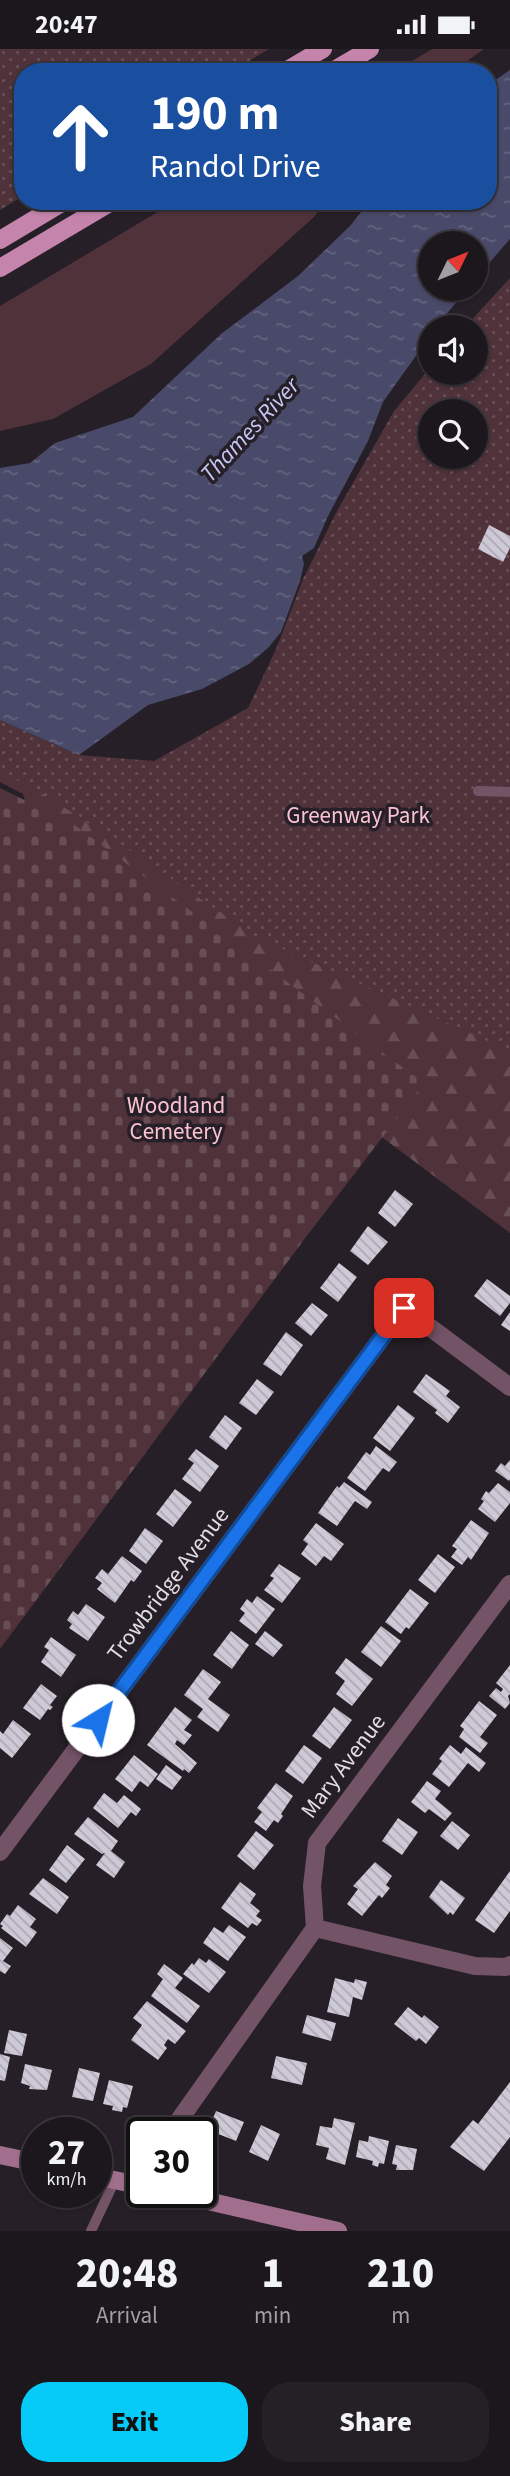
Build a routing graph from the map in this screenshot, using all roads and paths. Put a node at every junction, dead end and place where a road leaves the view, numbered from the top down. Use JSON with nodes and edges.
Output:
{"nodes":[{"id":1,"x":323,"y":49,"type":"edge"},
{"id":2,"x":370,"y":49,"type":"edge"},
{"id":3,"x":299,"y":63,"type":"edge"},
{"id":4,"x":346,"y":63,"type":"edge"},
{"id":5,"x":50,"y":210,"type":"edge"},
{"id":6,"x":98,"y":210,"type":"edge"},
{"id":7,"x":0,"y":240,"type":"edge"},
{"id":8,"x":0,"y":268,"type":"edge"},
{"id":9,"x":478,"y":791,"type":"dead end"},
{"id":10,"x":510,"y":792,"type":"edge"},
{"id":11,"x":510,"y":1387,"type":"edge"},
{"id":12,"x":510,"y":1584,"type":"edge"},
{"id":13,"x":0,"y":1852,"type":"edge"},
{"id":14,"x":315,"y":1928,"type":"junction"},
{"id":15,"x":510,"y":1965,"type":"edge"},
{"id":16,"x":181,"y":2117,"type":"edge"},
{"id":17,"x":0,"y":2155,"type":"edge"},
{"id":18,"x":21,"y":2160,"type":"edge"},
{"id":19,"x":112,"y":2179,"type":"edge"},
{"id":20,"x":115,"y":2180,"type":"junction"},
{"id":21,"x":126,"y":2180,"type":"edge"},
{"id":22,"x":217,"y":2203,"type":"edge"},
{"id":23,"x":91,"y":2231,"type":"edge"},
{"id":24,"x":338,"y":2231,"type":"edge"}],
"edges":[{"from":1,"to":3,"type":"main road"},
{"from":2,"to":4,"type":"main road"},
{"from":5,"to":7,"type":"main road"},
{"from":6,"to":8,"type":"main road"},
{"from":9,"to":10,"type":"lane"},
{"from":11,"to":13,"type":"street","name":"Trowbridge Avenue"},
{"from":12,"to":14,"type":"street","name":"Mary Avenue"},
{"from":14,"to":15,"type":"street"},
{"from":14,"to":16,"type":"street"},
{"from":17,"to":18,"type":"main road"},
{"from":19,"to":20,"type":"main road"},
{"from":20,"to":21,"type":"main road"},
{"from":20,"to":23,"type":"lane"},
{"from":22,"to":24,"type":"main road"}]}
